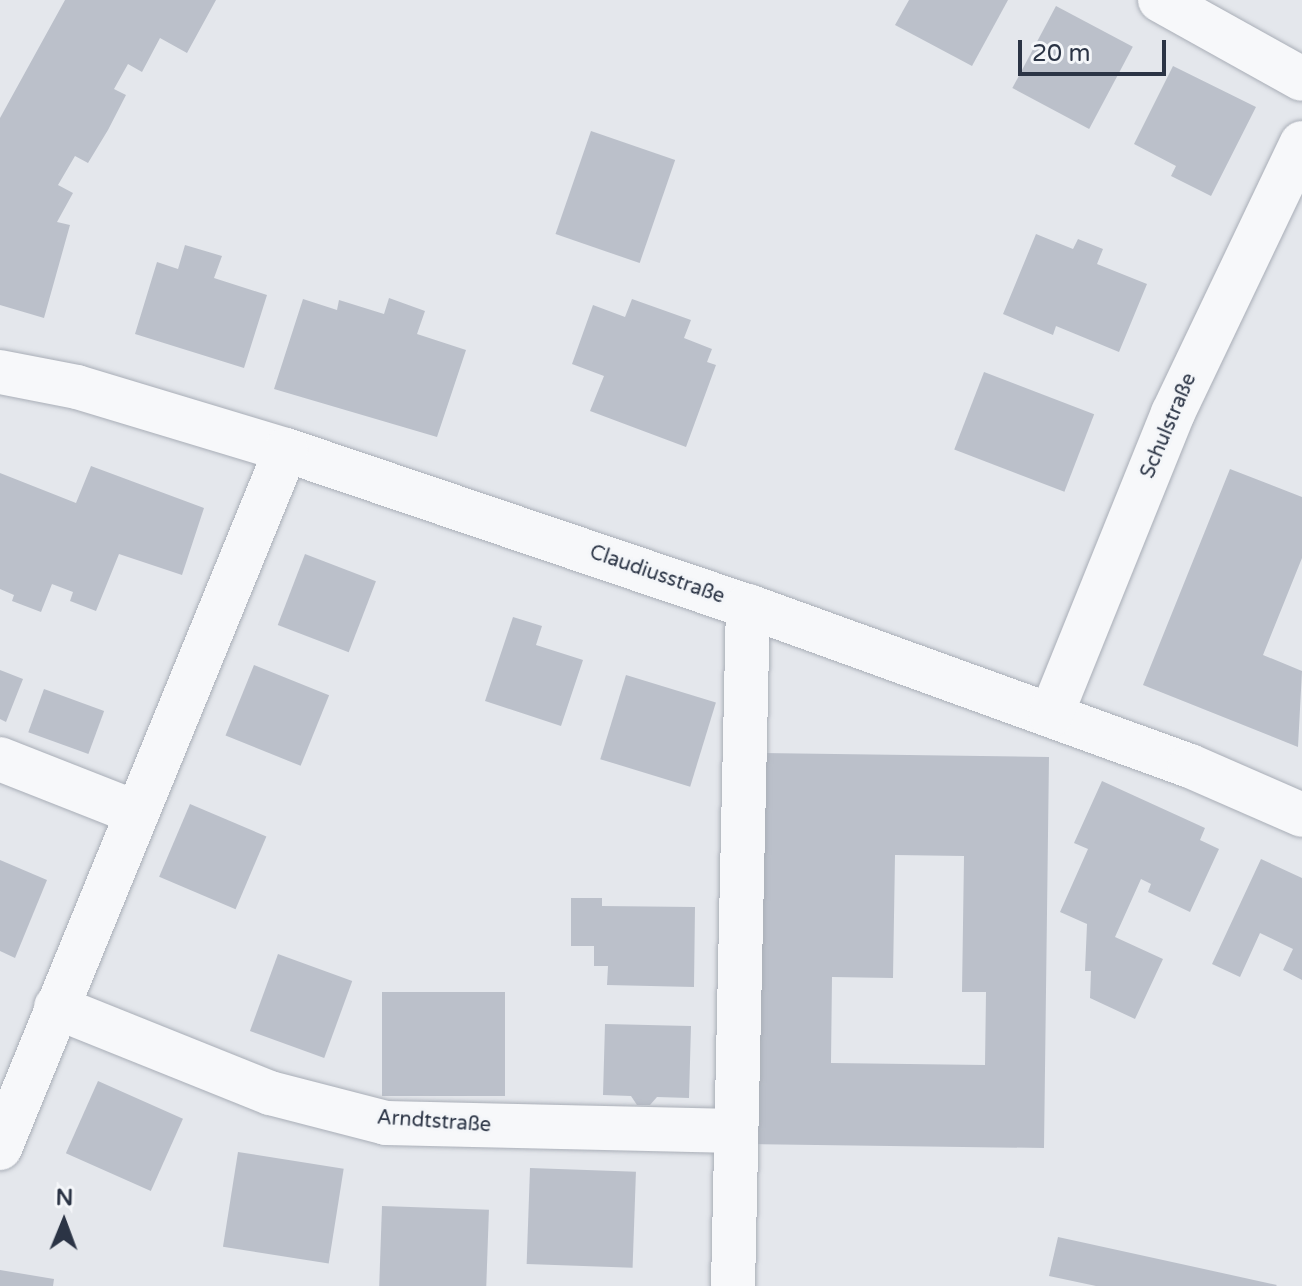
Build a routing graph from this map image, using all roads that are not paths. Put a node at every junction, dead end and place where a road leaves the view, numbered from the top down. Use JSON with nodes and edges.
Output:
{"nodes":[{"id":1,"x":1160,"y":0,"type":"edge"},
{"id":2,"x":1302,"y":79,"type":"edge"},
{"id":3,"x":1302,"y":143,"type":"edge"},
{"id":4,"x":0,"y":372,"type":"edge"},
{"id":5,"x":286,"y":450,"type":"junction"},
{"id":6,"x":748,"y":606,"type":"junction"},
{"id":7,"x":1051,"y":715,"type":"junction"},
{"id":8,"x":0,"y":759,"type":"edge"},
{"id":9,"x":137,"y":813,"type":"junction"},
{"id":10,"x":1302,"y":815,"type":"edge"},
{"id":11,"x":56,"y":1007,"type":"junction"},
{"id":12,"x":736,"y":1131,"type":"junction"},
{"id":13,"x":0,"y":1148,"type":"edge"},
{"id":14,"x":733,"y":1286,"type":"edge"}],
"edges":[{"from":1,"to":2,"type":"street"},
{"from":3,"to":7,"type":"street","name":"Schulstraße"},
{"from":4,"to":5,"type":"street","name":"Claudiusstraße"},
{"from":5,"to":6,"type":"street","name":"Claudiusstraße"},
{"from":5,"to":9,"type":"street"},
{"from":6,"to":7,"type":"street","name":"Claudiusstraße"},
{"from":6,"to":12,"type":"street"},
{"from":7,"to":10,"type":"street","name":"Claudiusstraße"},
{"from":8,"to":9,"type":"street"},
{"from":9,"to":11,"type":"street"},
{"from":11,"to":12,"type":"street","name":"Arndtstraße"},
{"from":11,"to":13,"type":"street"},
{"from":12,"to":14,"type":"street"}]}
